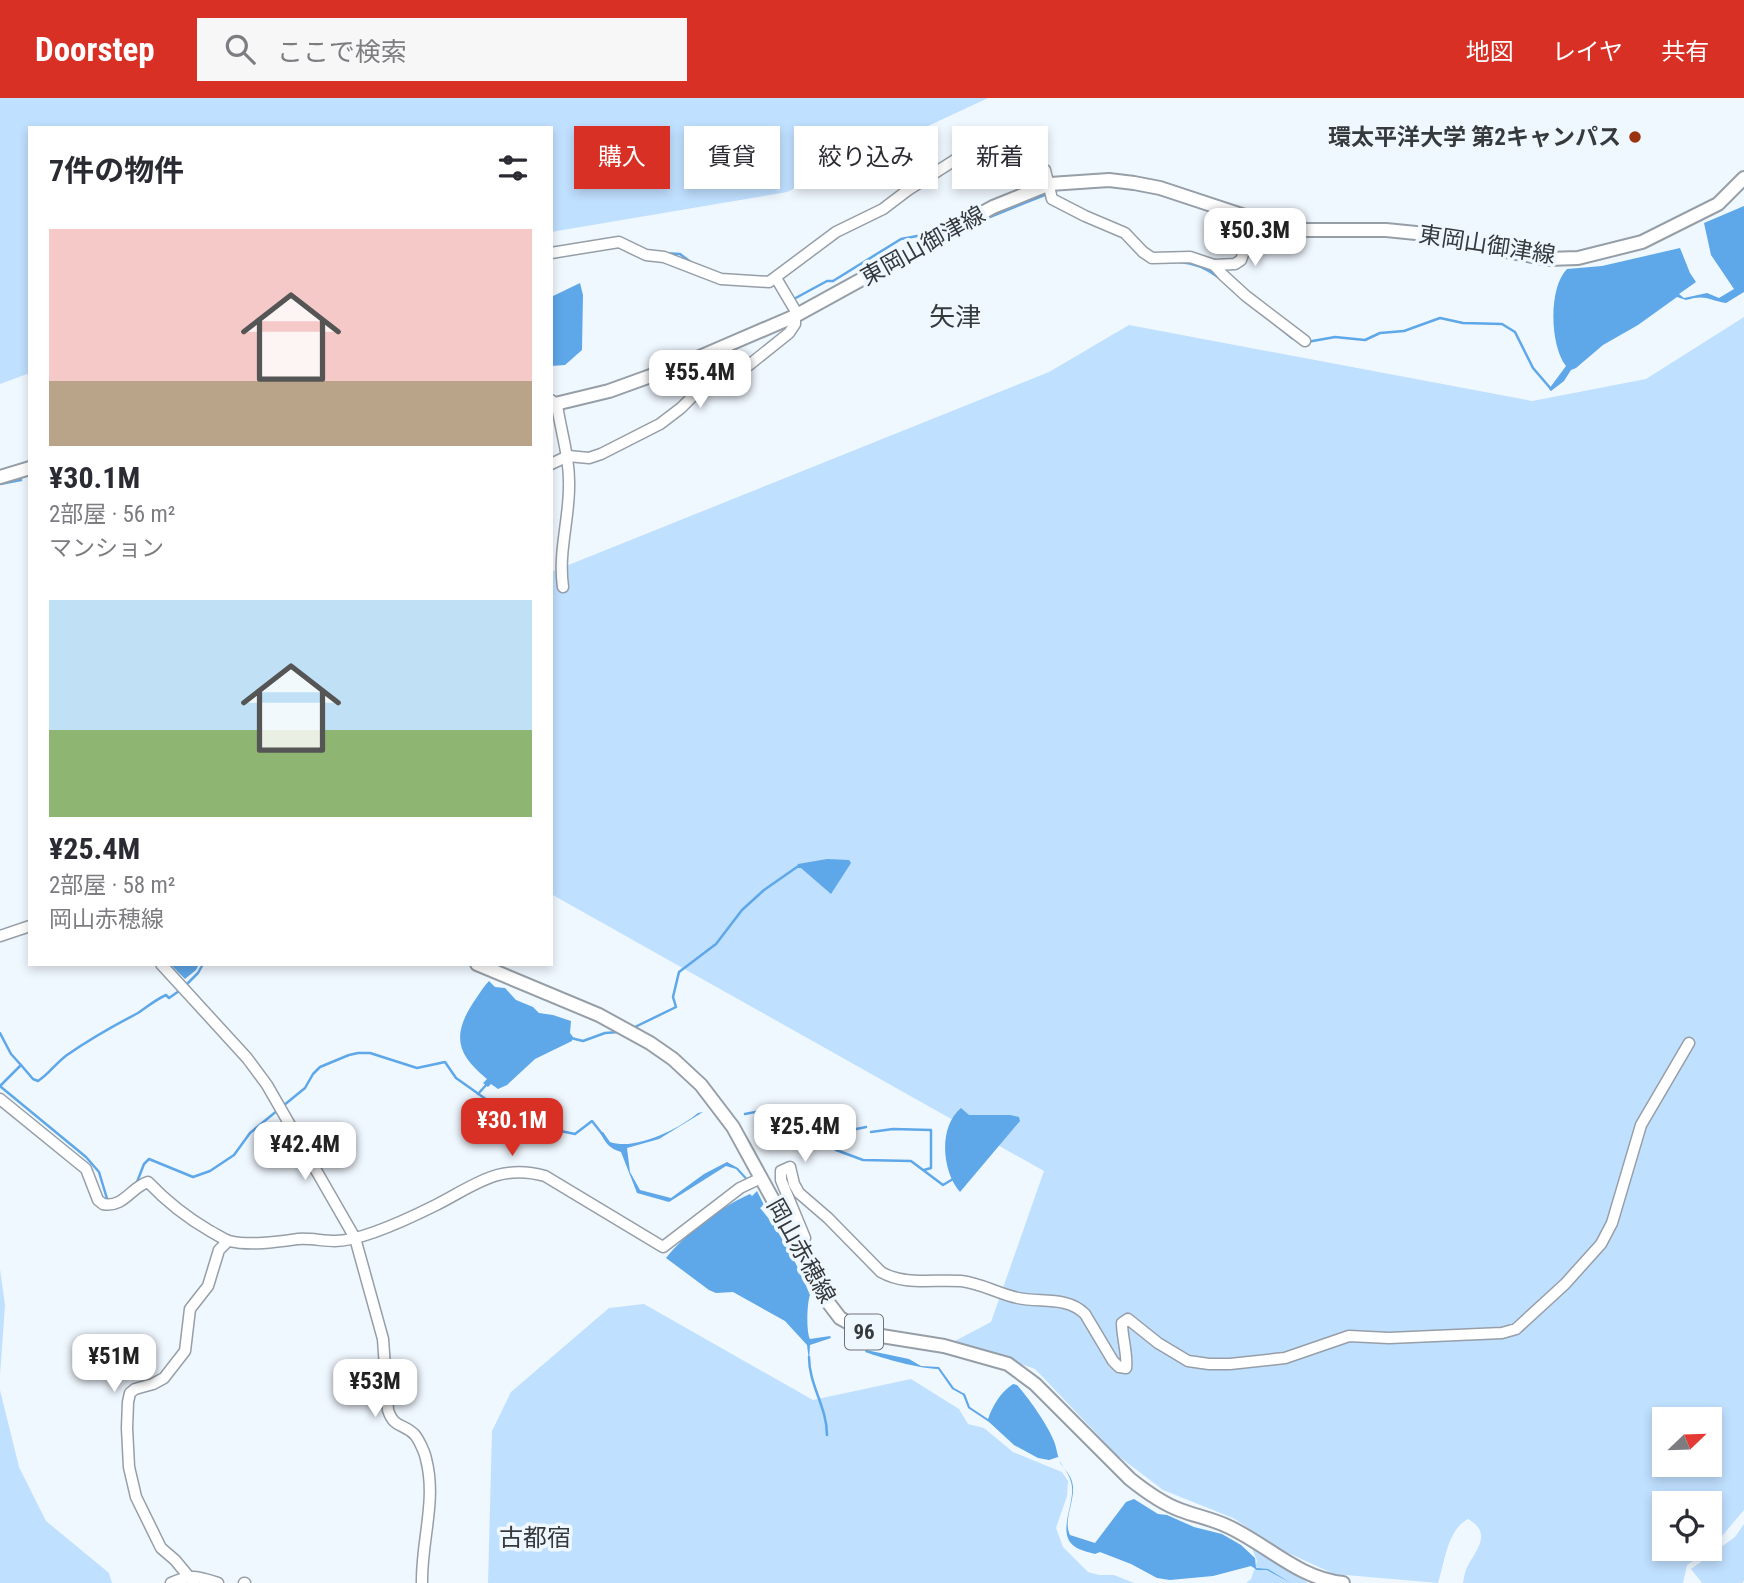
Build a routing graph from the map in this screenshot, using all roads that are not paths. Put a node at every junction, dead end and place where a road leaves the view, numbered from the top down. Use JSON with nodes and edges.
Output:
{"nodes":[{"id":1,"x":1744,"y":178,"type":"edge"},
{"id":2,"x":1050,"y":184,"type":"junction"},
{"id":3,"x":1255,"y":220,"type":"junction"},
{"id":4,"x":553,"y":253,"type":"edge"},
{"id":5,"x":1214,"y":265,"type":"junction"},
{"id":6,"x":773,"y":280,"type":"junction"},
{"id":7,"x":795,"y":316,"type":"junction"},
{"id":8,"x":1305,"y":341,"type":"dead end"},
{"id":9,"x":553,"y":403,"type":"edge"},
{"id":10,"x":568,"y":456,"type":"junction"},
{"id":11,"x":553,"y":463,"type":"edge"},
{"id":12,"x":28,"y":469,"type":"edge"},
{"id":13,"x":0,"y":477,"type":"edge"},
{"id":14,"x":563,"y":587,"type":"dead end"},
{"id":15,"x":28,"y":927,"type":"edge"},
{"id":16,"x":0,"y":936,"type":"edge"},
{"id":17,"x":163,"y":966,"type":"edge"},
{"id":18,"x":482,"y":966,"type":"edge"},
{"id":19,"x":1689,"y":1043,"type":"dead end"},
{"id":20,"x":0,"y":1099,"type":"edge"},
{"id":21,"x":761,"y":1178,"type":"junction"},
{"id":22,"x":355,"y":1238,"type":"junction"},
{"id":23,"x":228,"y":1241,"type":"junction"},
{"id":24,"x":800,"y":1249,"type":"junction"},
{"id":25,"x":191,"y":1580,"type":"edge"},
{"id":26,"x":170,"y":1583,"type":"edge"},
{"id":27,"x":218,"y":1583,"type":"edge"},
{"id":28,"x":422,"y":1583,"type":"edge"},
{"id":29,"x":1343,"y":1583,"type":"edge"}],
"edges":[{"from":1,"to":3,"type":"main road","name":"東岡山御津線"},
{"from":2,"to":3,"type":"main road","name":"東岡山御津線"},
{"from":2,"to":5,"type":"street"},
{"from":2,"to":6,"type":"street"},
{"from":2,"to":7,"type":"main road","name":"東岡山御津線"},
{"from":3,"to":5,"type":"street"},
{"from":4,"to":6,"type":"street"},
{"from":5,"to":8,"type":"street"},
{"from":6,"to":7,"type":"street"},
{"from":7,"to":9,"type":"main road","name":"東岡山御津線"},
{"from":7,"to":10,"type":"street"},
{"from":9,"to":10,"type":"street"},
{"from":10,"to":11,"type":"street"},
{"from":10,"to":14,"type":"street"},
{"from":12,"to":13,"type":"main road"},
{"from":15,"to":16,"type":"street"},
{"from":17,"to":22,"type":"street"},
{"from":18,"to":21,"type":"main road","name":"岡山赤穂線","number":"96"},
{"from":19,"to":24,"type":"street"},
{"from":20,"to":23,"type":"street"},
{"from":21,"to":22,"type":"street"},
{"from":21,"to":24,"type":"main road","name":"岡山赤穂線","number":"96"},
{"from":22,"to":23,"type":"street"},
{"from":22,"to":28,"type":"street"},
{"from":23,"to":25,"type":"street"},
{"from":24,"to":29,"type":"main road","name":"岡山赤穂線","number":"96"},
{"from":25,"to":26,"type":"street"},
{"from":25,"to":27,"type":"street"}]}
